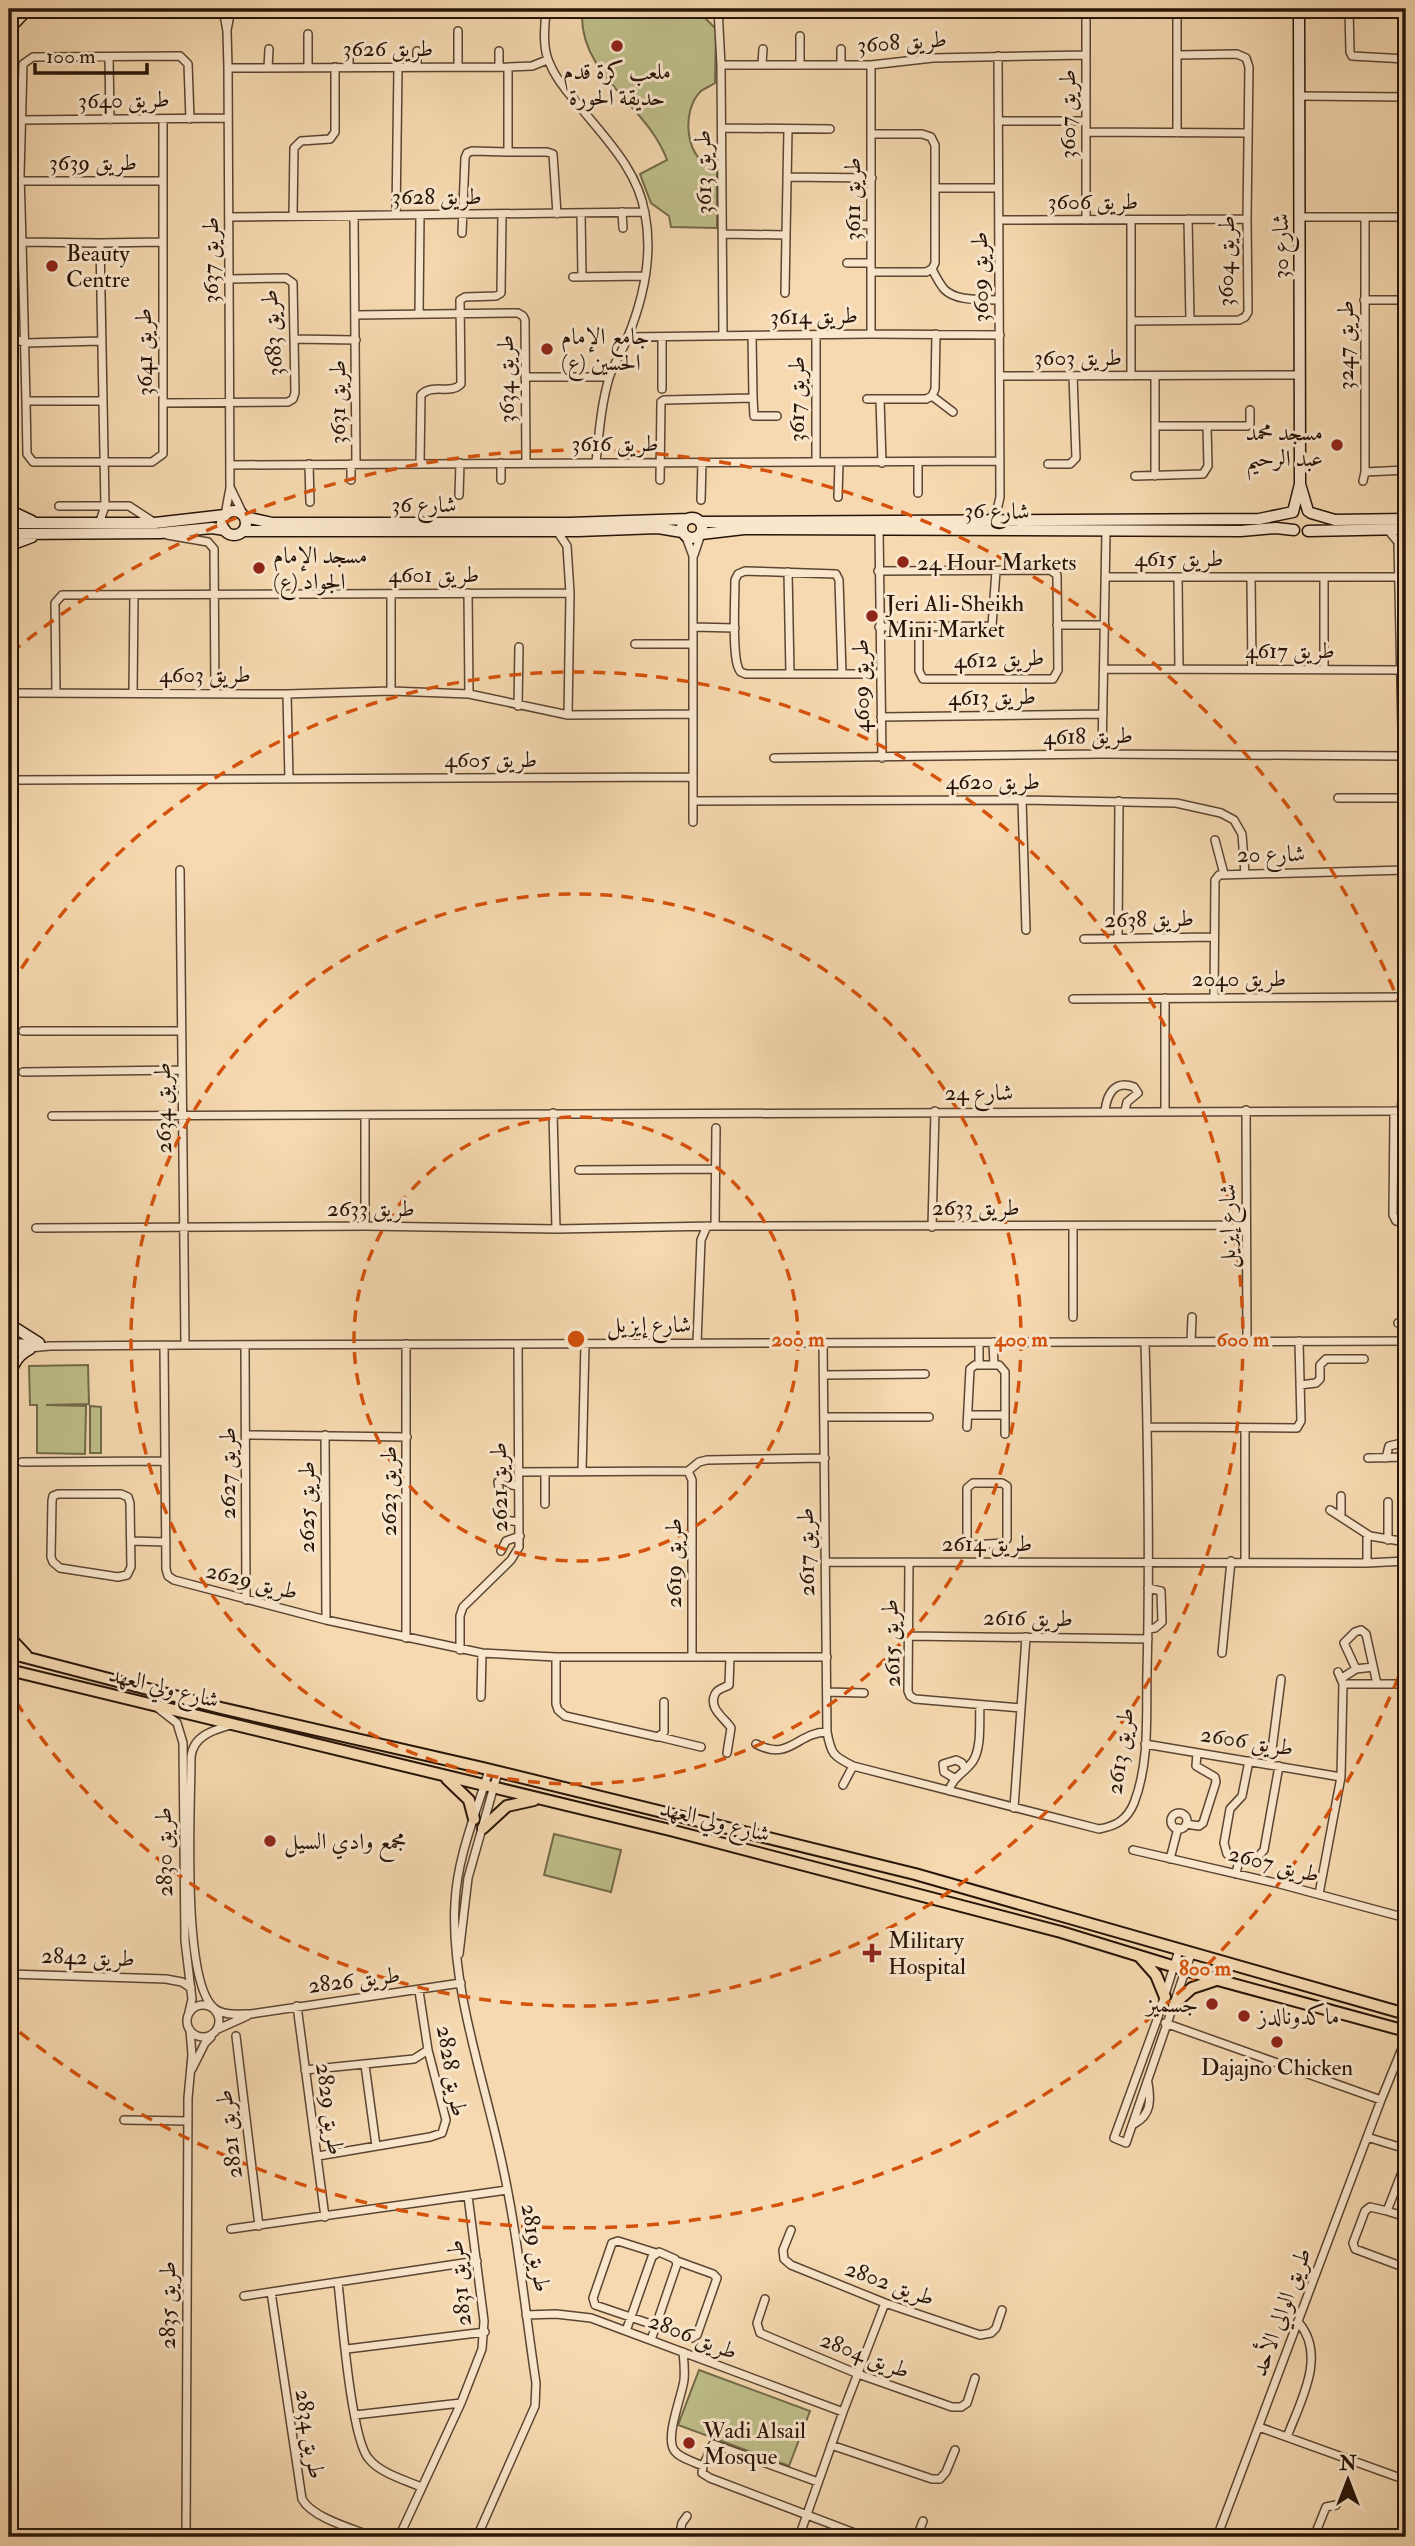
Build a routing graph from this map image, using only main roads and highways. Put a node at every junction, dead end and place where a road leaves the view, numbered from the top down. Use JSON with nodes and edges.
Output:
{"nodes":[{"id":1,"x":9,"y":1637,"type":"edge"},
{"id":2,"x":9,"y":1653,"type":"edge"},
{"id":3,"x":31,"y":1658,"type":"junction"},
{"id":4,"x":9,"y":1670,"type":"edge"},
{"id":5,"x":445,"y":1777,"type":"junction"},
{"id":6,"x":492,"y":1779,"type":"junction"},
{"id":7,"x":536,"y":1799,"type":"junction"},
{"id":8,"x":1138,"y":1955,"type":"junction"},
{"id":9,"x":1189,"y":1961,"type":"junction"},
{"id":10,"x":1218,"y":1980,"type":"junction"},
{"id":11,"x":1165,"y":1997,"type":"road end"},
{"id":12,"x":1174,"y":2004,"type":"road end"},
{"id":13,"x":1406,"y":2014,"type":"edge"},
{"id":14,"x":1406,"y":2031,"type":"edge"}],
"edges":[{"from":1,"to":3,"type":"main road"},
{"from":2,"to":3,"type":"main road","name":"شارع ولي العهد"},
{"from":3,"to":6,"type":"main road","name":"شارع ولي العهد"},
{"from":4,"to":5,"type":"main road","name":"شارع ولي العهد"},
{"from":5,"to":6,"type":"main road","name":"شارع ولي العهد"},
{"from":5,"to":7,"type":"main road"},
{"from":6,"to":7,"type":"main road","name":"شارع ولي العهد"},
{"from":6,"to":9,"type":"main road","name":"شارع ولي العهد"},
{"from":7,"to":8,"type":"main road","name":"شارع ولي العهد"},
{"from":8,"to":9,"type":"main road","name":"شارع ولي العهد"},
{"from":8,"to":11,"type":"main road"},
{"from":9,"to":10,"type":"main road","name":"شارع ولي العهد"},
{"from":9,"to":13,"type":"main road"},
{"from":10,"to":12,"type":"main road"},
{"from":10,"to":14,"type":"main road","name":"شارع ولي العهد"}]}
